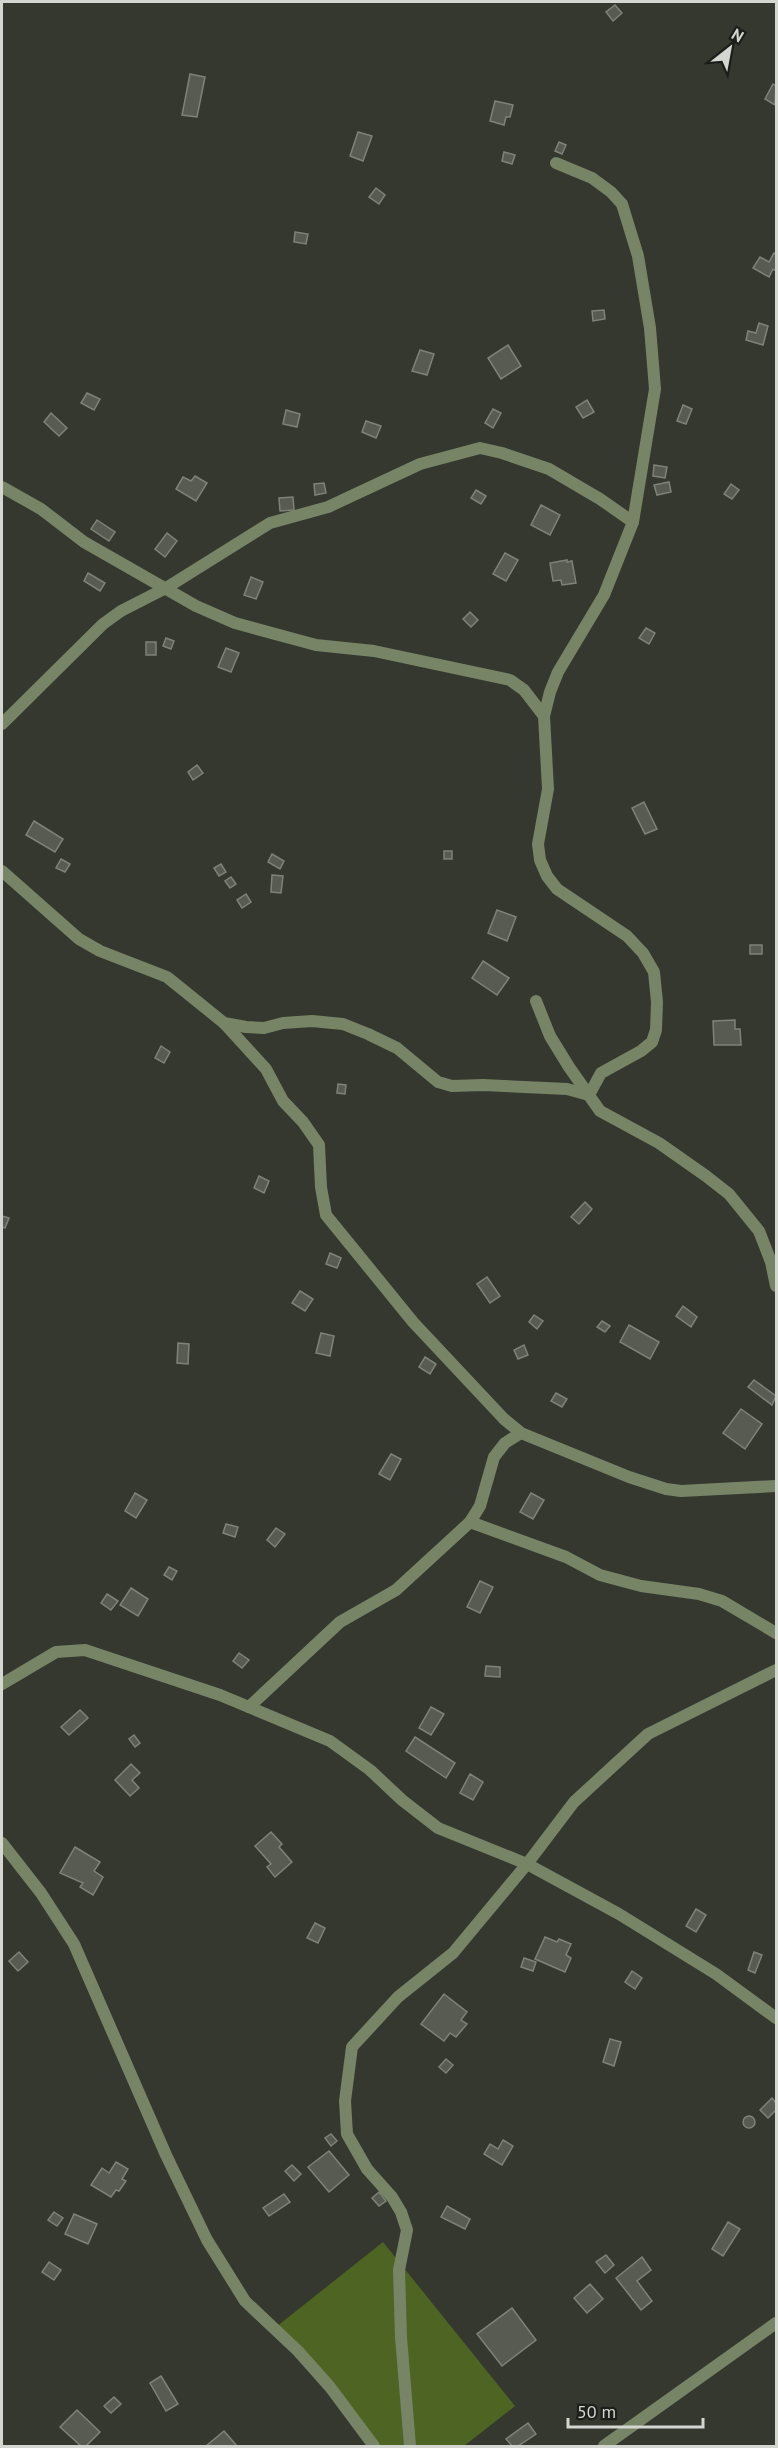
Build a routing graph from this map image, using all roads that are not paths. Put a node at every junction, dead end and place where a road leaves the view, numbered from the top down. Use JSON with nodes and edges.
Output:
{"nodes":[{"id":1,"x":556,"y":163,"type":"dead end"},
{"id":2,"x":2,"y":487,"type":"edge"},
{"id":3,"x":633,"y":522,"type":"junction"},
{"id":4,"x":165,"y":588,"type":"junction"},
{"id":5,"x":544,"y":716,"type":"junction"},
{"id":6,"x":2,"y":724,"type":"edge"},
{"id":7,"x":2,"y":871,"type":"edge"},
{"id":8,"x":536,"y":1001,"type":"dead end"},
{"id":9,"x":224,"y":1023,"type":"junction"},
{"id":10,"x":589,"y":1095,"type":"junction"},
{"id":11,"x":777,"y":1286,"type":"edge"},
{"id":12,"x":521,"y":1432,"type":"junction"},
{"id":13,"x":777,"y":1486,"type":"edge"},
{"id":14,"x":470,"y":1522,"type":"junction"},
{"id":15,"x":777,"y":1634,"type":"edge"},
{"id":16,"x":777,"y":1670,"type":"edge"},
{"id":17,"x":2,"y":1684,"type":"edge"},
{"id":18,"x":249,"y":1707,"type":"junction"},
{"id":19,"x":2,"y":1843,"type":"edge"},
{"id":20,"x":527,"y":1864,"type":"junction"},
{"id":21,"x":777,"y":2018,"type":"edge"},
{"id":22,"x":777,"y":2324,"type":"edge"},
{"id":23,"x":374,"y":2446,"type":"edge"},
{"id":24,"x":410,"y":2446,"type":"edge"},
{"id":25,"x":604,"y":2446,"type":"edge"}],
"edges":[{"from":1,"to":3,"type":"street"},
{"from":2,"to":4,"type":"street"},
{"from":3,"to":4,"type":"street"},
{"from":3,"to":5,"type":"street"},
{"from":4,"to":5,"type":"street"},
{"from":4,"to":6,"type":"street"},
{"from":5,"to":10,"type":"street"},
{"from":7,"to":9,"type":"street"},
{"from":8,"to":10,"type":"street"},
{"from":9,"to":10,"type":"street"},
{"from":9,"to":12,"type":"street"},
{"from":10,"to":11,"type":"street"},
{"from":12,"to":13,"type":"street"},
{"from":12,"to":14,"type":"street"},
{"from":14,"to":15,"type":"street"},
{"from":14,"to":18,"type":"street"},
{"from":16,"to":20,"type":"street"},
{"from":17,"to":18,"type":"street"},
{"from":18,"to":20,"type":"street"},
{"from":19,"to":23,"type":"street"},
{"from":20,"to":21,"type":"street"},
{"from":20,"to":24,"type":"street"},
{"from":22,"to":25,"type":"street"}]}
